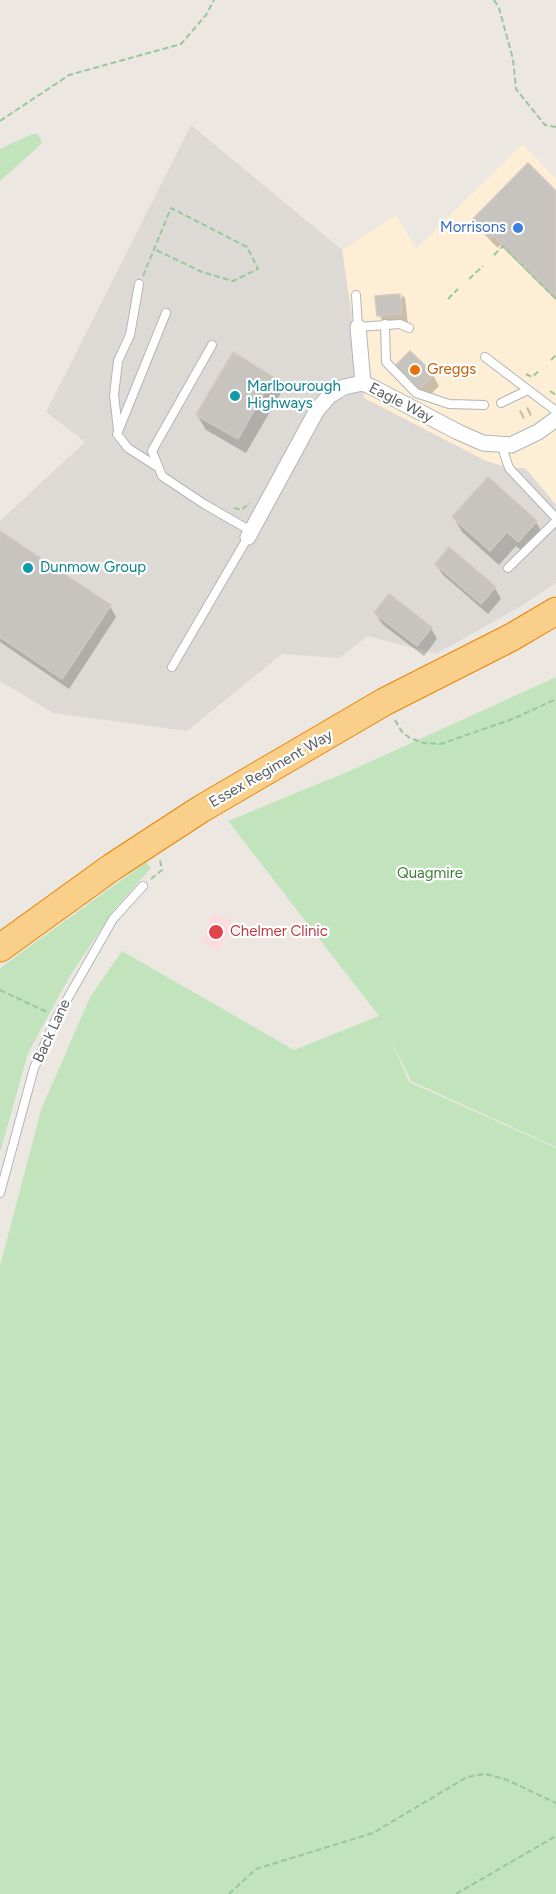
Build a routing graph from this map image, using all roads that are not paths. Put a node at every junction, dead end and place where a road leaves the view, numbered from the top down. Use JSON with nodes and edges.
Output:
{"nodes":[{"id":1,"x":139,"y":284,"type":"road end"},
{"id":2,"x":356,"y":295,"type":"dead end"},
{"id":3,"x":166,"y":314,"type":"dead end"},
{"id":4,"x":385,"y":324,"type":"junction"},
{"id":5,"x":358,"y":327,"type":"junction"},
{"id":6,"x":409,"y":328,"type":"dead end"},
{"id":7,"x":212,"y":345,"type":"dead end"},
{"id":8,"x":485,"y":357,"type":"dead end"},
{"id":9,"x":363,"y":383,"type":"junction"},
{"id":10,"x":528,"y":390,"type":"junction"},
{"id":11,"x":501,"y":403,"type":"dead end"},
{"id":12,"x":484,"y":405,"type":"dead end"},
{"id":13,"x":556,"y":411,"type":"edge"},
{"id":14,"x":556,"y":420,"type":"edge"},
{"id":15,"x":118,"y":432,"type":"junction"},
{"id":16,"x":501,"y":444,"type":"junction"},
{"id":17,"x":156,"y":466,"type":"junction"},
{"id":18,"x":556,"y":520,"type":"edge"},
{"id":19,"x":249,"y":534,"type":"junction"},
{"id":20,"x":508,"y":568,"type":"dead end"},
{"id":21,"x":556,"y":611,"type":"edge"},
{"id":22,"x":172,"y":667,"type":"dead end"},
{"id":23,"x":142,"y":886,"type":"dead end"},
{"id":24,"x":0,"y":948,"type":"edge"},
{"id":25,"x":0,"y":1193,"type":"edge"}],
"edges":[{"from":1,"to":15,"type":"lane"},
{"from":2,"to":5,"type":"lane"},
{"from":3,"to":15,"type":"lane"},
{"from":4,"to":5,"type":"lane"},
{"from":4,"to":6,"type":"lane"},
{"from":4,"to":12,"type":"lane"},
{"from":5,"to":9,"type":"street"},
{"from":7,"to":17,"type":"lane"},
{"from":8,"to":10,"type":"lane"},
{"from":9,"to":16,"type":"street","name":"Eagle Way"},
{"from":9,"to":19,"type":"street","name":"Eagle Way"},
{"from":10,"to":11,"type":"lane"},
{"from":10,"to":13,"type":"lane"},
{"from":14,"to":16,"type":"street","name":"Eagle Way"},
{"from":15,"to":17,"type":"lane"},
{"from":16,"to":18,"type":"lane"},
{"from":17,"to":19,"type":"lane"},
{"from":18,"to":20,"type":"lane"},
{"from":19,"to":22,"type":"lane"},
{"from":21,"to":24,"type":"highway","name":"Essex Regiment Way"},
{"from":23,"to":25,"type":"lane","name":"Back Lane"}]}
